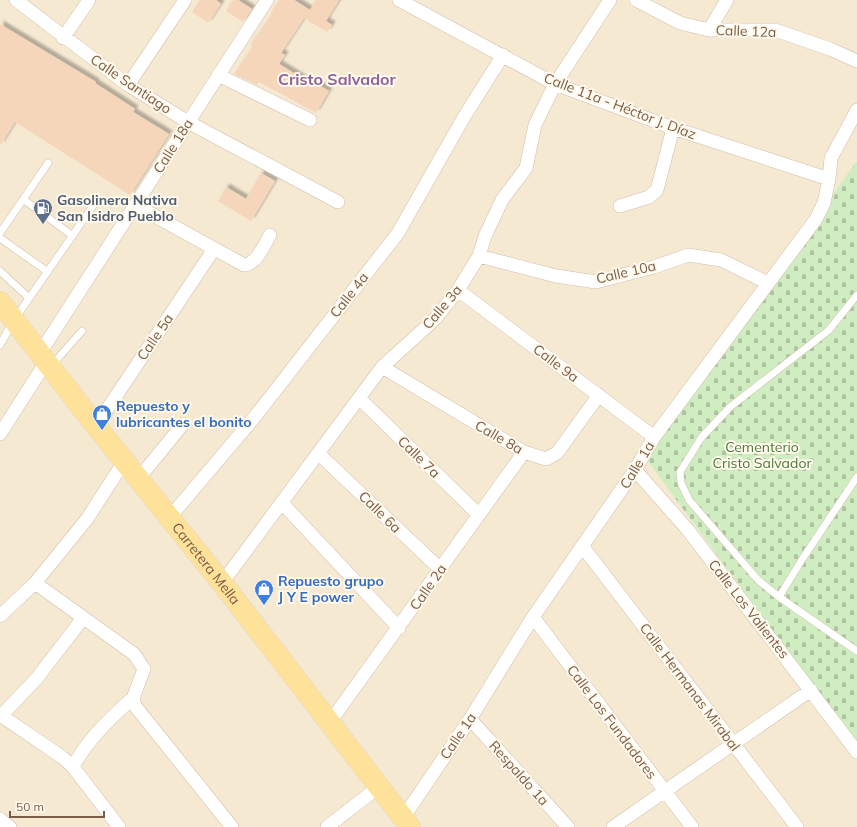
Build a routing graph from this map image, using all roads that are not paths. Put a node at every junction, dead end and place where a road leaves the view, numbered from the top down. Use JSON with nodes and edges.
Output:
{"nodes":[{"id":1,"x":16,"y":0,"type":"edge"},
{"id":2,"x":89,"y":0,"type":"edge"},
{"id":3,"x":185,"y":0,"type":"edge"},
{"id":4,"x":267,"y":0,"type":"edge"},
{"id":5,"x":399,"y":0,"type":"edge"},
{"id":6,"x":610,"y":0,"type":"edge"},
{"id":7,"x":636,"y":0,"type":"edge"},
{"id":8,"x":727,"y":0,"type":"edge"},
{"id":9,"x":709,"y":30,"type":"junction"},
{"id":10,"x":63,"y":38,"type":"junction"},
{"id":11,"x":503,"y":56,"type":"junction"},
{"id":12,"x":857,"y":61,"type":"edge"},
{"id":13,"x":218,"y":75,"type":"junction"},
{"id":14,"x":555,"y":84,"type":"junction"},
{"id":15,"x":128,"y":85,"type":"junction"},
{"id":16,"x":857,"y":110,"type":"edge"},
{"id":17,"x":310,"y":120,"type":"dead end"},
{"id":18,"x":188,"y":122,"type":"junction"},
{"id":19,"x":673,"y":128,"type":"junction"},
{"id":20,"x":48,"y":163,"type":"dead end"},
{"id":21,"x":829,"y":179,"type":"junction"},
{"id":22,"x":23,"y":199,"type":"junction"},
{"id":23,"x":338,"y":202,"type":"dead end"},
{"id":24,"x":95,"y":203,"type":"dead end"},
{"id":25,"x":135,"y":205,"type":"junction"},
{"id":26,"x":620,"y":206,"type":"dead end"},
{"id":27,"x":0,"y":233,"type":"edge"},
{"id":28,"x":270,"y":235,"type":"dead end"},
{"id":29,"x":73,"y":236,"type":"junction"},
{"id":30,"x":0,"y":238,"type":"edge"},
{"id":31,"x":214,"y":249,"type":"junction"},
{"id":32,"x":479,"y":256,"type":"junction"},
{"id":33,"x":0,"y":271,"type":"edge"},
{"id":34,"x":48,"y":272,"type":"junction"},
{"id":35,"x":768,"y":283,"type":"junction"},
{"id":36,"x":458,"y":290,"type":"junction"},
{"id":37,"x":857,"y":295,"type":"edge"},
{"id":38,"x":29,"y":298,"type":"junction"},
{"id":39,"x":0,"y":302,"type":"edge"},
{"id":40,"x":14,"y":320,"type":"junction"},
{"id":41,"x":82,"y":330,"type":"dead end"},
{"id":42,"x":0,"y":345,"type":"edge"},
{"id":43,"x":46,"y":361,"type":"junction"},
{"id":44,"x":382,"y":367,"type":"junction"},
{"id":45,"x":599,"y":395,"type":"junction"},
{"id":46,"x":359,"y":398,"type":"junction"},
{"id":47,"x":183,"y":424,"type":"dead end"},
{"id":48,"x":96,"y":426,"type":"junction"},
{"id":49,"x":0,"y":434,"type":"edge"},
{"id":50,"x":654,"y":437,"type":"junction"},
{"id":51,"x":524,"y":452,"type":"junction"},
{"id":52,"x":319,"y":454,"type":"junction"},
{"id":53,"x":125,"y":460,"type":"junction"},
{"id":54,"x":636,"y":470,"type":"junction"},
{"id":55,"x":857,"y":477,"type":"edge"},
{"id":56,"x":139,"y":478,"type":"junction"},
{"id":57,"x":282,"y":503,"type":"junction"},
{"id":58,"x":479,"y":515,"type":"junction"},
{"id":59,"x":170,"y":517,"type":"junction"},
{"id":60,"x":583,"y":547,"type":"junction"},
{"id":61,"x":440,"y":569,"type":"junction"},
{"id":62,"x":35,"y":583,"type":"junction"},
{"id":63,"x":222,"y":583,"type":"junction"},
{"id":64,"x":780,"y":597,"type":"junction"},
{"id":65,"x":0,"y":616,"type":"edge"},
{"id":66,"x":83,"y":618,"type":"junction"},
{"id":67,"x":533,"y":618,"type":"junction"},
{"id":68,"x":399,"y":628,"type":"junction"},
{"id":69,"x":857,"y":651,"type":"edge"},
{"id":70,"x":811,"y":690,"type":"junction"},
{"id":71,"x":133,"y":698,"type":"junction"},
{"id":72,"x":1,"y":715,"type":"edge"},
{"id":73,"x":470,"y":719,"type":"junction"},
{"id":74,"x":330,"y":722,"type":"junction"},
{"id":75,"x":734,"y":744,"type":"junction"},
{"id":76,"x":857,"y":752,"type":"edge"},
{"id":77,"x":72,"y":767,"type":"junction"},
{"id":78,"x":380,"y":786,"type":"junction"},
{"id":79,"x":665,"y":791,"type":"junction"},
{"id":80,"x":0,"y":819,"type":"edge"},
{"id":81,"x":407,"y":822,"type":"edge"},
{"id":82,"x":10,"y":827,"type":"edge"},
{"id":83,"x":120,"y":827,"type":"edge"},
{"id":84,"x":232,"y":827,"type":"edge"},
{"id":85,"x":327,"y":827,"type":"edge"},
{"id":86,"x":568,"y":827,"type":"edge"},
{"id":87,"x":613,"y":827,"type":"edge"},
{"id":88,"x":692,"y":827,"type":"edge"},
{"id":89,"x":797,"y":827,"type":"edge"}],
"edges":[{"from":1,"to":10,"type":"street","name":"Calle Santiago"},
{"from":2,"to":10,"type":"street"},
{"from":3,"to":15,"type":"street"},
{"from":4,"to":13,"type":"street","name":"Calle 18a"},
{"from":5,"to":11,"type":"street","name":"Calle 11a - Héctor J. Díaz"},
{"from":6,"to":14,"type":"street","name":"Calle 3a"},
{"from":7,"to":9,"type":"street","name":"Calle 12a"},
{"from":8,"to":9,"type":"street"},
{"from":9,"to":12,"type":"street","name":"Calle 12a"},
{"from":10,"to":15,"type":"street","name":"Calle Santiago"},
{"from":11,"to":14,"type":"street","name":"Calle 11a - Héctor J. Díaz"},
{"from":11,"to":59,"type":"street","name":"Calle 4a"},
{"from":13,"to":17,"type":"street"},
{"from":13,"to":18,"type":"street","name":"Calle 18a"},
{"from":14,"to":19,"type":"street","name":"Calle 11a - Héctor J. Díaz"},
{"from":14,"to":32,"type":"street","name":"Calle 3a"},
{"from":15,"to":18,"type":"street","name":"Calle Santiago"},
{"from":16,"to":21,"type":"street","name":"Calle 1a"},
{"from":18,"to":23,"type":"street","name":"Calle Santiago"},
{"from":18,"to":25,"type":"street","name":"Calle 18a"},
{"from":19,"to":21,"type":"street","name":"Calle 11a - Héctor J. Díaz"},
{"from":19,"to":26,"type":"street"},
{"from":20,"to":22,"type":"lane"},
{"from":21,"to":35,"type":"street","name":"Calle 1a"},
{"from":22,"to":27,"type":"lane"},
{"from":22,"to":29,"type":"lane"},
{"from":24,"to":29,"type":"lane"},
{"from":25,"to":31,"type":"street"},
{"from":25,"to":43,"type":"street","name":"Calle 18a"},
{"from":28,"to":31,"type":"street"},
{"from":29,"to":34,"type":"lane"},
{"from":30,"to":34,"type":"lane"},
{"from":31,"to":48,"type":"street","name":"Calle 5a"},
{"from":32,"to":35,"type":"street","name":"Calle 10a"},
{"from":32,"to":36,"type":"street","name":"Calle 3a"},
{"from":33,"to":38,"type":"lane"},
{"from":34,"to":38,"type":"lane"},
{"from":35,"to":50,"type":"street","name":"Calle 1a"},
{"from":36,"to":44,"type":"street","name":"Calle 3a"},
{"from":36,"to":45,"type":"street","name":"Calle 9a"},
{"from":37,"to":64,"type":"lane"},
{"from":38,"to":40,"type":"lane"},
{"from":39,"to":40,"type":"main road","name":"Carretera Mella"},
{"from":40,"to":42,"type":"lane"},
{"from":40,"to":43,"type":"main road","name":"Carretera Mella"},
{"from":41,"to":43,"type":"lane"},
{"from":43,"to":48,"type":"main road","name":"Carretera Mella"},
{"from":43,"to":49,"type":"street","name":"Calle 18a"},
{"from":44,"to":46,"type":"street","name":"Calle 3a"},
{"from":44,"to":51,"type":"street","name":"Calle 8a"},
{"from":45,"to":50,"type":"street","name":"Calle 9a"},
{"from":45,"to":51,"type":"street","name":"Calle 8a"},
{"from":46,"to":52,"type":"street","name":"Calle 3a"},
{"from":46,"to":58,"type":"street","name":"Calle 7a"},
{"from":47,"to":56,"type":"street"},
{"from":48,"to":53,"type":"main road","name":"Carretera Mella"},
{"from":50,"to":54,"type":"street","name":"Calle 1a"},
{"from":51,"to":58,"type":"street","name":"Calle 2a"},
{"from":52,"to":57,"type":"street","name":"Calle 3a"},
{"from":52,"to":61,"type":"street","name":"Calle 6a"},
{"from":53,"to":56,"type":"main road","name":"Carretera Mella"},
{"from":53,"to":62,"type":"street"},
{"from":54,"to":60,"type":"street","name":"Calle 1a"},
{"from":54,"to":70,"type":"street","name":"Calle Los Valientes"},
{"from":55,"to":64,"type":"lane"},
{"from":56,"to":59,"type":"main road","name":"Carretera Mella"},
{"from":57,"to":63,"type":"street","name":"Calle 3a"},
{"from":57,"to":68,"type":"street"},
{"from":58,"to":61,"type":"street","name":"Calle 2a"},
{"from":59,"to":63,"type":"main road","name":"Carretera Mella"},
{"from":60,"to":67,"type":"street","name":"Calle 1a"},
{"from":60,"to":75,"type":"street","name":"Calle Hermanas Mirabal"},
{"from":61,"to":68,"type":"street","name":"Calle 2a"},
{"from":62,"to":65,"type":"street"},
{"from":62,"to":66,"type":"street"},
{"from":63,"to":74,"type":"main road","name":"Carretera Mella"},
{"from":64,"to":69,"type":"lane"},
{"from":66,"to":71,"type":"street"},
{"from":66,"to":72,"type":"street"},
{"from":67,"to":73,"type":"street","name":"Calle 1a"},
{"from":67,"to":79,"type":"street","name":"Calle Los Fundadores"},
{"from":68,"to":74,"type":"street","name":"Calle 2a"},
{"from":70,"to":75,"type":"street"},
{"from":70,"to":76,"type":"street","name":"Calle Los Valientes"},
{"from":71,"to":77,"type":"street"},
{"from":71,"to":84,"type":"street"},
{"from":72,"to":77,"type":"street"},
{"from":73,"to":81,"type":"street","name":"Calle 1a"},
{"from":73,"to":86,"type":"street","name":"Respaldo 1a"},
{"from":74,"to":78,"type":"main road","name":"Carretera Mella"},
{"from":75,"to":79,"type":"street"},
{"from":75,"to":89,"type":"street","name":"Calle Hermanas Mirabal"},
{"from":77,"to":83,"type":"street"},
{"from":78,"to":81,"type":"main road","name":"Carretera Mella"},
{"from":78,"to":85,"type":"street"},
{"from":79,"to":87,"type":"street"},
{"from":79,"to":88,"type":"street","name":"Calle Los Fundadores"},
{"from":80,"to":82,"type":"street"}]}
